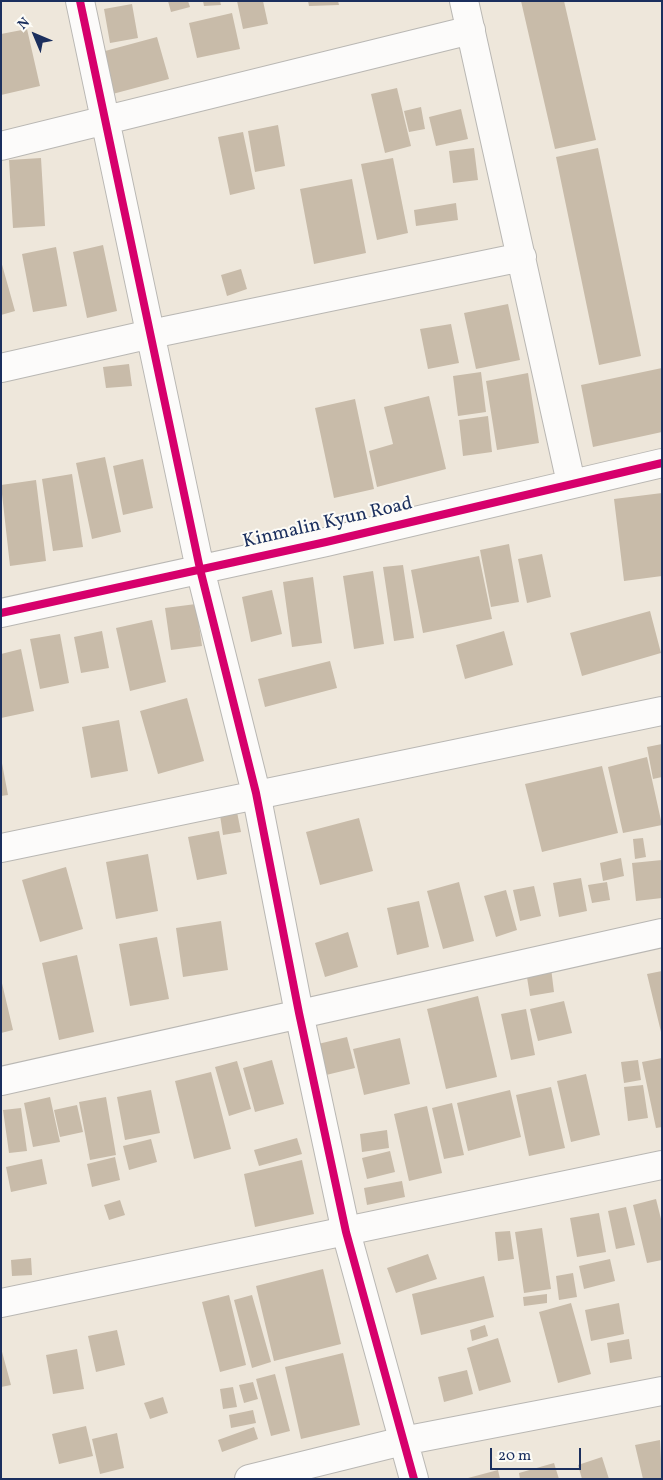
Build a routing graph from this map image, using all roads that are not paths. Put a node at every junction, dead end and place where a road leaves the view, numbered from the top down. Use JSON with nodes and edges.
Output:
{"nodes":[{"id":1,"x":80,"y":1,"type":"edge"},
{"id":2,"x":464,"y":1,"type":"edge"},
{"id":3,"x":471,"y":30,"type":"junction"},
{"id":4,"x":107,"y":122,"type":"junction"},
{"id":5,"x":1,"y":146,"type":"edge"},
{"id":6,"x":522,"y":257,"type":"junction"},
{"id":7,"x":151,"y":334,"type":"junction"},
{"id":8,"x":1,"y":368,"type":"edge"},
{"id":9,"x":662,"y":463,"type":"edge"},
{"id":10,"x":571,"y":483,"type":"junction"},
{"id":11,"x":200,"y":569,"type":"junction"},
{"id":12,"x":1,"y":613,"type":"edge"},
{"id":13,"x":662,"y":710,"type":"edge"},
{"id":14,"x":256,"y":793,"type":"junction"},
{"id":15,"x":1,"y":848,"type":"edge"},
{"id":16,"x":662,"y":932,"type":"edge"},
{"id":17,"x":299,"y":1014,"type":"junction"},
{"id":18,"x":1,"y":1082,"type":"edge"},
{"id":19,"x":662,"y":1165,"type":"edge"},
{"id":20,"x":346,"y":1232,"type":"junction"},
{"id":21,"x":1,"y":1303,"type":"edge"},
{"id":22,"x":662,"y":1391,"type":"edge"},
{"id":23,"x":403,"y":1441,"type":"junction"},
{"id":24,"x":249,"y":1479,"type":"edge"},
{"id":25,"x":414,"y":1479,"type":"edge"}],
"edges":[{"from":1,"to":4,"type":"street"},
{"from":2,"to":3,"type":"street"},
{"from":3,"to":4,"type":"street"},
{"from":3,"to":6,"type":"street"},
{"from":4,"to":5,"type":"street"},
{"from":4,"to":7,"type":"street"},
{"from":6,"to":7,"type":"street"},
{"from":6,"to":10,"type":"street"},
{"from":7,"to":8,"type":"street"},
{"from":7,"to":11,"type":"street"},
{"from":9,"to":10,"type":"street","name":"Kinmalin Kyun Road"},
{"from":10,"to":11,"type":"street","name":"Kinmalin Kyun Road"},
{"from":11,"to":12,"type":"street","name":"Kinmalin Kyun Road"},
{"from":11,"to":14,"type":"street"},
{"from":13,"to":14,"type":"street"},
{"from":14,"to":15,"type":"street"},
{"from":14,"to":17,"type":"street"},
{"from":16,"to":17,"type":"street"},
{"from":17,"to":18,"type":"street"},
{"from":17,"to":20,"type":"street"},
{"from":19,"to":20,"type":"street"},
{"from":20,"to":21,"type":"street"},
{"from":20,"to":23,"type":"street"},
{"from":22,"to":23,"type":"street"},
{"from":23,"to":24,"type":"street"},
{"from":23,"to":25,"type":"street"}]}
